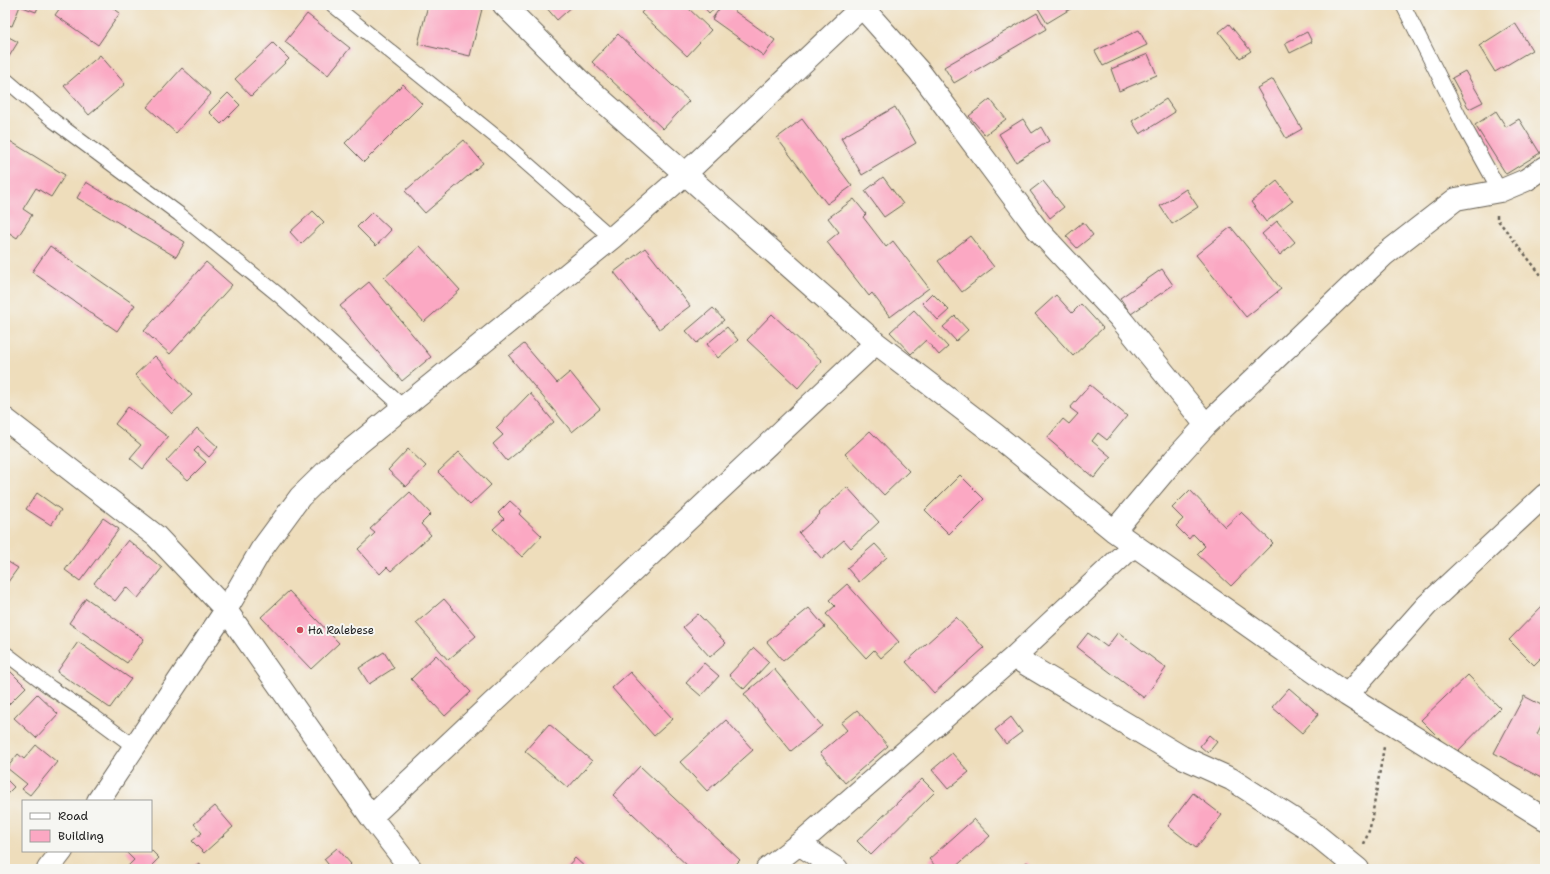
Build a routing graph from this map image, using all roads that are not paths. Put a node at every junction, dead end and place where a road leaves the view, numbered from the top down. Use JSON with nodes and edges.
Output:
{"nodes":[{"id":1,"x":333,"y":5,"type":"edge"},
{"id":2,"x":504,"y":5,"type":"edge"},
{"id":3,"x":1403,"y":5,"type":"edge"},
{"id":4,"x":863,"y":6,"type":"edge"},
{"id":5,"x":5,"y":78,"type":"edge"},
{"id":6,"x":1545,"y":167,"type":"edge"},
{"id":7,"x":685,"y":174,"type":"junction"},
{"id":8,"x":1500,"y":191,"type":"junction"},
{"id":9,"x":612,"y":238,"type":"junction"},
{"id":10,"x":876,"y":343,"type":"junction"},
{"id":11,"x":403,"y":407,"type":"junction"},
{"id":12,"x":5,"y":419,"type":"edge"},
{"id":13,"x":1206,"y":425,"type":"junction"},
{"id":14,"x":1545,"y":495,"type":"edge"},
{"id":15,"x":1114,"y":531,"type":"junction"},
{"id":16,"x":1134,"y":545,"type":"junction"},
{"id":17,"x":226,"y":610,"type":"junction"},
{"id":18,"x":5,"y":653,"type":"edge"},
{"id":19,"x":1014,"y":657,"type":"junction"},
{"id":20,"x":1347,"y":695,"type":"junction"},
{"id":21,"x":135,"y":747,"type":"junction"},
{"id":22,"x":99,"y":800,"type":"edge"},
{"id":23,"x":371,"y":817,"type":"junction"},
{"id":24,"x":1545,"y":819,"type":"edge"},
{"id":25,"x":799,"y":844,"type":"junction"},
{"id":26,"x":61,"y":852,"type":"edge"},
{"id":27,"x":1357,"y":868,"type":"edge"},
{"id":28,"x":48,"y":869,"type":"edge"},
{"id":29,"x":411,"y":869,"type":"edge"},
{"id":30,"x":767,"y":869,"type":"edge"},
{"id":31,"x":837,"y":869,"type":"edge"}],
"edges":[{"from":1,"to":9,"type":"lane"},
{"from":2,"to":7,"type":"street"},
{"from":3,"to":8,"type":"lane"},
{"from":4,"to":7,"type":"street"},
{"from":4,"to":13,"type":"street"},
{"from":5,"to":11,"type":"lane"},
{"from":6,"to":8,"type":"street"},
{"from":7,"to":9,"type":"street"},
{"from":7,"to":10,"type":"street"},
{"from":8,"to":13,"type":"street"},
{"from":9,"to":11,"type":"street"},
{"from":10,"to":15,"type":"street"},
{"from":10,"to":23,"type":"street"},
{"from":11,"to":17,"type":"street"},
{"from":12,"to":17,"type":"street"},
{"from":13,"to":15,"type":"street"},
{"from":14,"to":20,"type":"street"},
{"from":15,"to":16,"type":"street"},
{"from":16,"to":19,"type":"street"},
{"from":16,"to":20,"type":"street"},
{"from":17,"to":21,"type":"street"},
{"from":17,"to":23,"type":"street"},
{"from":18,"to":21,"type":"lane"},
{"from":19,"to":25,"type":"street"},
{"from":19,"to":27,"type":"street"},
{"from":20,"to":24,"type":"street"},
{"from":21,"to":22,"type":"street"},
{"from":23,"to":29,"type":"street"},
{"from":25,"to":30,"type":"street"},
{"from":25,"to":31,"type":"street"},
{"from":26,"to":28,"type":"street"}]}
